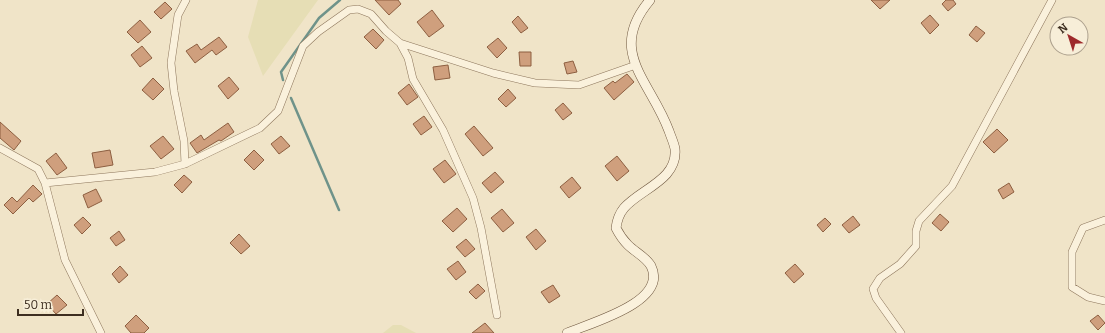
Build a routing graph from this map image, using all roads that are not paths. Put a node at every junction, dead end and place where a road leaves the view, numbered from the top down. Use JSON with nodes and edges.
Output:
{"nodes":[{"id":1,"x":186,"y":0,"type":"edge"},
{"id":2,"x":650,"y":0,"type":"edge"},
{"id":3,"x":1052,"y":0,"type":"edge"},
{"id":4,"x":400,"y":43,"type":"junction"},
{"id":5,"x":636,"y":65,"type":"junction"},
{"id":6,"x":0,"y":148,"type":"edge"},
{"id":7,"x":185,"y":164,"type":"junction"},
{"id":8,"x":45,"y":183,"type":"junction"},
{"id":9,"x":1105,"y":220,"type":"edge"},
{"id":10,"x":1105,"y":301,"type":"edge"},
{"id":11,"x":497,"y":315,"type":"dead end"},
{"id":12,"x":101,"y":333,"type":"edge"},
{"id":13,"x":567,"y":333,"type":"edge"},
{"id":14,"x":901,"y":333,"type":"edge"}],
"edges":[{"from":1,"to":7,"type":"street"},
{"from":2,"to":5,"type":"main road"},
{"from":3,"to":14,"type":"street"},
{"from":4,"to":5,"type":"street"},
{"from":4,"to":7,"type":"street"},
{"from":4,"to":11,"type":"street"},
{"from":5,"to":13,"type":"main road"},
{"from":6,"to":8,"type":"street"},
{"from":7,"to":8,"type":"street"},
{"from":8,"to":12,"type":"street"},
{"from":9,"to":10,"type":"street"}]}
